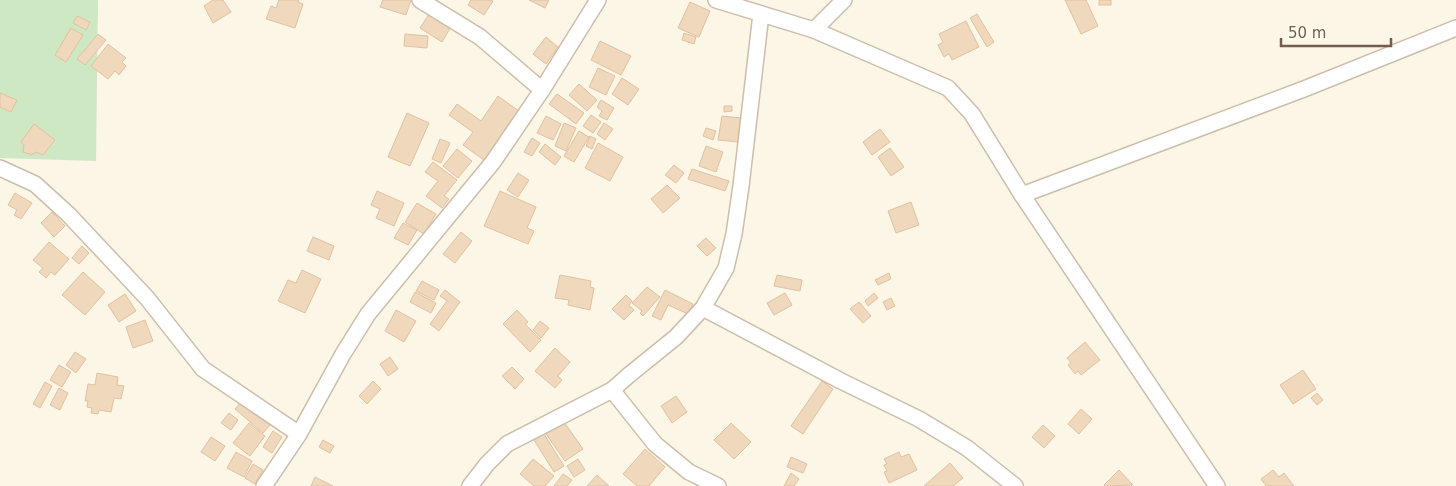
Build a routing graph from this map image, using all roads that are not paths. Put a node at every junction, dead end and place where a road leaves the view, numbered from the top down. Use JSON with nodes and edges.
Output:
{"nodes":[{"id":1,"x":420,"y":0,"type":"edge"},
{"id":2,"x":598,"y":0,"type":"edge"},
{"id":3,"x":716,"y":0,"type":"edge"},
{"id":4,"x":844,"y":0,"type":"edge"},
{"id":5,"x":761,"y":14,"type":"junction"},
{"id":6,"x":1456,"y":28,"type":"edge"},
{"id":7,"x":814,"y":30,"type":"junction"},
{"id":8,"x":542,"y":90,"type":"junction"},
{"id":9,"x":0,"y":168,"type":"edge"},
{"id":10,"x":1022,"y":195,"type":"junction"},
{"id":11,"x":703,"y":308,"type":"junction"},
{"id":12,"x":612,"y":390,"type":"junction"},
{"id":13,"x":299,"y":434,"type":"junction"},
{"id":14,"x":264,"y":486,"type":"edge"},
{"id":15,"x":470,"y":486,"type":"edge"},
{"id":16,"x":718,"y":486,"type":"edge"},
{"id":17,"x":1015,"y":486,"type":"edge"},
{"id":18,"x":1217,"y":486,"type":"edge"}],
"edges":[{"from":1,"to":8,"type":"street"},
{"from":2,"to":8,"type":"street"},
{"from":3,"to":5,"type":"street"},
{"from":4,"to":7,"type":"street"},
{"from":5,"to":7,"type":"street"},
{"from":5,"to":11,"type":"street"},
{"from":6,"to":10,"type":"street"},
{"from":7,"to":10,"type":"street"},
{"from":8,"to":13,"type":"street"},
{"from":9,"to":13,"type":"street"},
{"from":10,"to":18,"type":"street"},
{"from":11,"to":12,"type":"street"},
{"from":11,"to":17,"type":"street"},
{"from":12,"to":15,"type":"street"},
{"from":12,"to":16,"type":"street"},
{"from":13,"to":14,"type":"street"}]}
